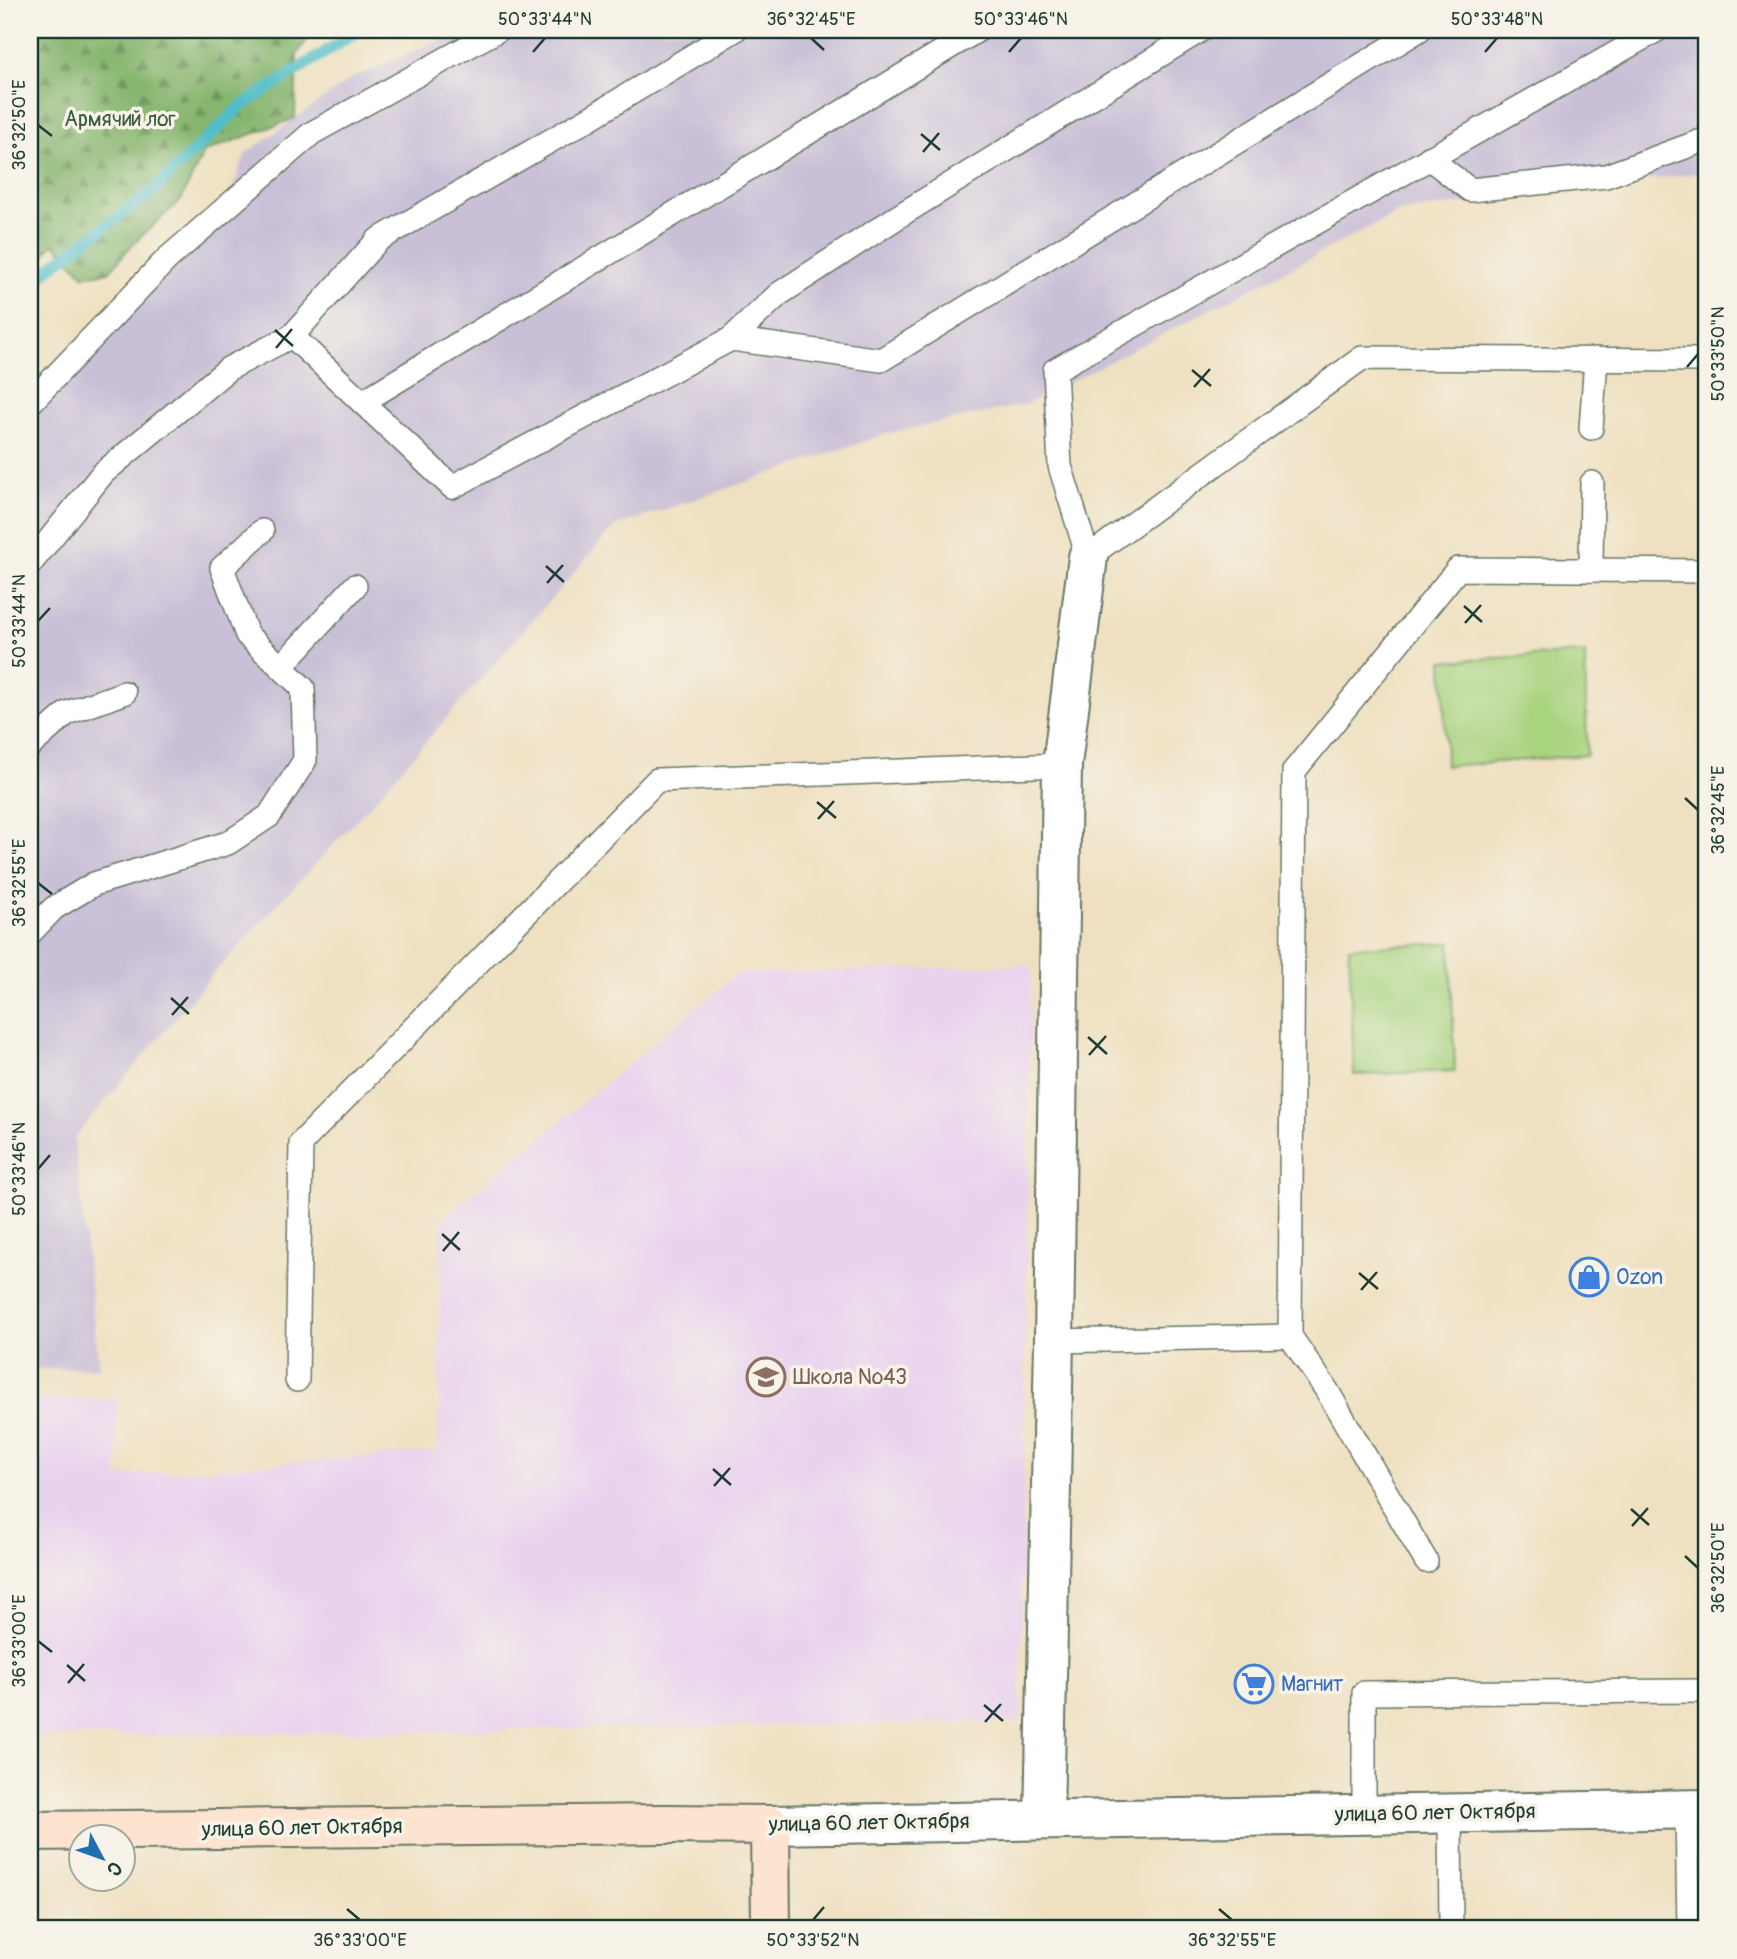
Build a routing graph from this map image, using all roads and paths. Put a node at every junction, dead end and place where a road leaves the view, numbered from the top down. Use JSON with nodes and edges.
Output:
{"nodes":[{"id":1,"x":498,"y":30,"type":"edge"},
{"id":2,"x":735,"y":30,"type":"edge"},
{"id":3,"x":978,"y":30,"type":"edge"},
{"id":4,"x":1201,"y":30,"type":"edge"},
{"id":5,"x":1419,"y":30,"type":"edge"},
{"id":6,"x":1657,"y":30,"type":"edge"},
{"id":7,"x":1707,"y":139,"type":"edge"},
{"id":8,"x":1429,"y":158,"type":"junction"},
{"id":9,"x":292,"y":336,"type":"junction"},
{"id":10,"x":731,"y":339,"type":"junction"},
{"id":11,"x":1596,"y":359,"type":"junction"},
{"id":12,"x":1707,"y":360,"type":"edge"},
{"id":13,"x":362,"y":402,"type":"junction"},
{"id":14,"x":30,"y":403,"type":"edge"},
{"id":15,"x":1591,"y":428,"type":"dead end"},
{"id":16,"x":1592,"y":483,"type":"dead end"},
{"id":17,"x":262,"y":531,"type":"dead end"},
{"id":18,"x":1088,"y":557,"type":"junction"},
{"id":19,"x":30,"y":564,"type":"edge"},
{"id":20,"x":1591,"y":570,"type":"junction"},
{"id":21,"x":1707,"y":571,"type":"edge"},
{"id":22,"x":355,"y":586,"type":"dead end"},
{"id":23,"x":281,"y":667,"type":"junction"},
{"id":24,"x":124,"y":693,"type":"dead end"},
{"id":25,"x":30,"y":746,"type":"edge"},
{"id":26,"x":1062,"y":765,"type":"junction"},
{"id":27,"x":30,"y":933,"type":"edge"},
{"id":28,"x":1290,"y":1336,"type":"junction"},
{"id":29,"x":1054,"y":1341,"type":"junction"},
{"id":30,"x":297,"y":1380,"type":"dead end"},
{"id":31,"x":1426,"y":1562,"type":"dead end"},
{"id":32,"x":1707,"y":1691,"type":"edge"},
{"id":33,"x":1697,"y":1810,"type":"edge"},
{"id":34,"x":1450,"y":1813,"type":"junction"},
{"id":35,"x":1364,"y":1814,"type":"junction"},
{"id":36,"x":1044,"y":1820,"type":"junction"},
{"id":37,"x":770,"y":1825,"type":"junction"},
{"id":38,"x":30,"y":1831,"type":"edge"},
{"id":39,"x":771,"y":1929,"type":"edge"},
{"id":40,"x":1451,"y":1929,"type":"edge"},
{"id":41,"x":1689,"y":1929,"type":"edge"}],
"edges":[{"from":1,"to":14,"type":"lane"},
{"from":2,"to":9,"type":"lane"},
{"from":3,"to":13,"type":"lane"},
{"from":4,"to":10,"type":"lane"},
{"from":5,"to":10,"type":"lane"},
{"from":6,"to":8,"type":"lane"},
{"from":7,"to":8,"type":"lane"},
{"from":8,"to":18,"type":"lane"},
{"from":9,"to":13,"type":"lane"},
{"from":9,"to":19,"type":"lane"},
{"from":10,"to":13,"type":"lane"},
{"from":11,"to":12,"type":"lane"},
{"from":11,"to":15,"type":"lane"},
{"from":11,"to":18,"type":"lane"},
{"from":16,"to":20,"type":"lane"},
{"from":17,"to":23,"type":"lane"},
{"from":18,"to":26,"type":"street"},
{"from":20,"to":21,"type":"lane"},
{"from":20,"to":28,"type":"lane"},
{"from":22,"to":23,"type":"lane"},
{"from":23,"to":27,"type":"lane"},
{"from":24,"to":25,"type":"lane"},
{"from":26,"to":29,"type":"street"},
{"from":26,"to":30,"type":"lane"},
{"from":28,"to":29,"type":"lane"},
{"from":28,"to":31,"type":"lane"},
{"from":29,"to":36,"type":"street"},
{"from":32,"to":35,"type":"lane"},
{"from":33,"to":34,"type":"street","name":"улица 60 лет Октября"},
{"from":33,"to":41,"type":"lane"},
{"from":34,"to":35,"type":"street","name":"улица 60 лет Октября"},
{"from":34,"to":40,"type":"lane"},
{"from":35,"to":36,"type":"street","name":"улица 60 лет Октября"},
{"from":36,"to":37,"type":"street","name":"улица 60 лет Октября"},
{"from":37,"to":38,"type":"street","name":"улица 60 лет Октября"},
{"from":37,"to":39,"type":"street"}]}
